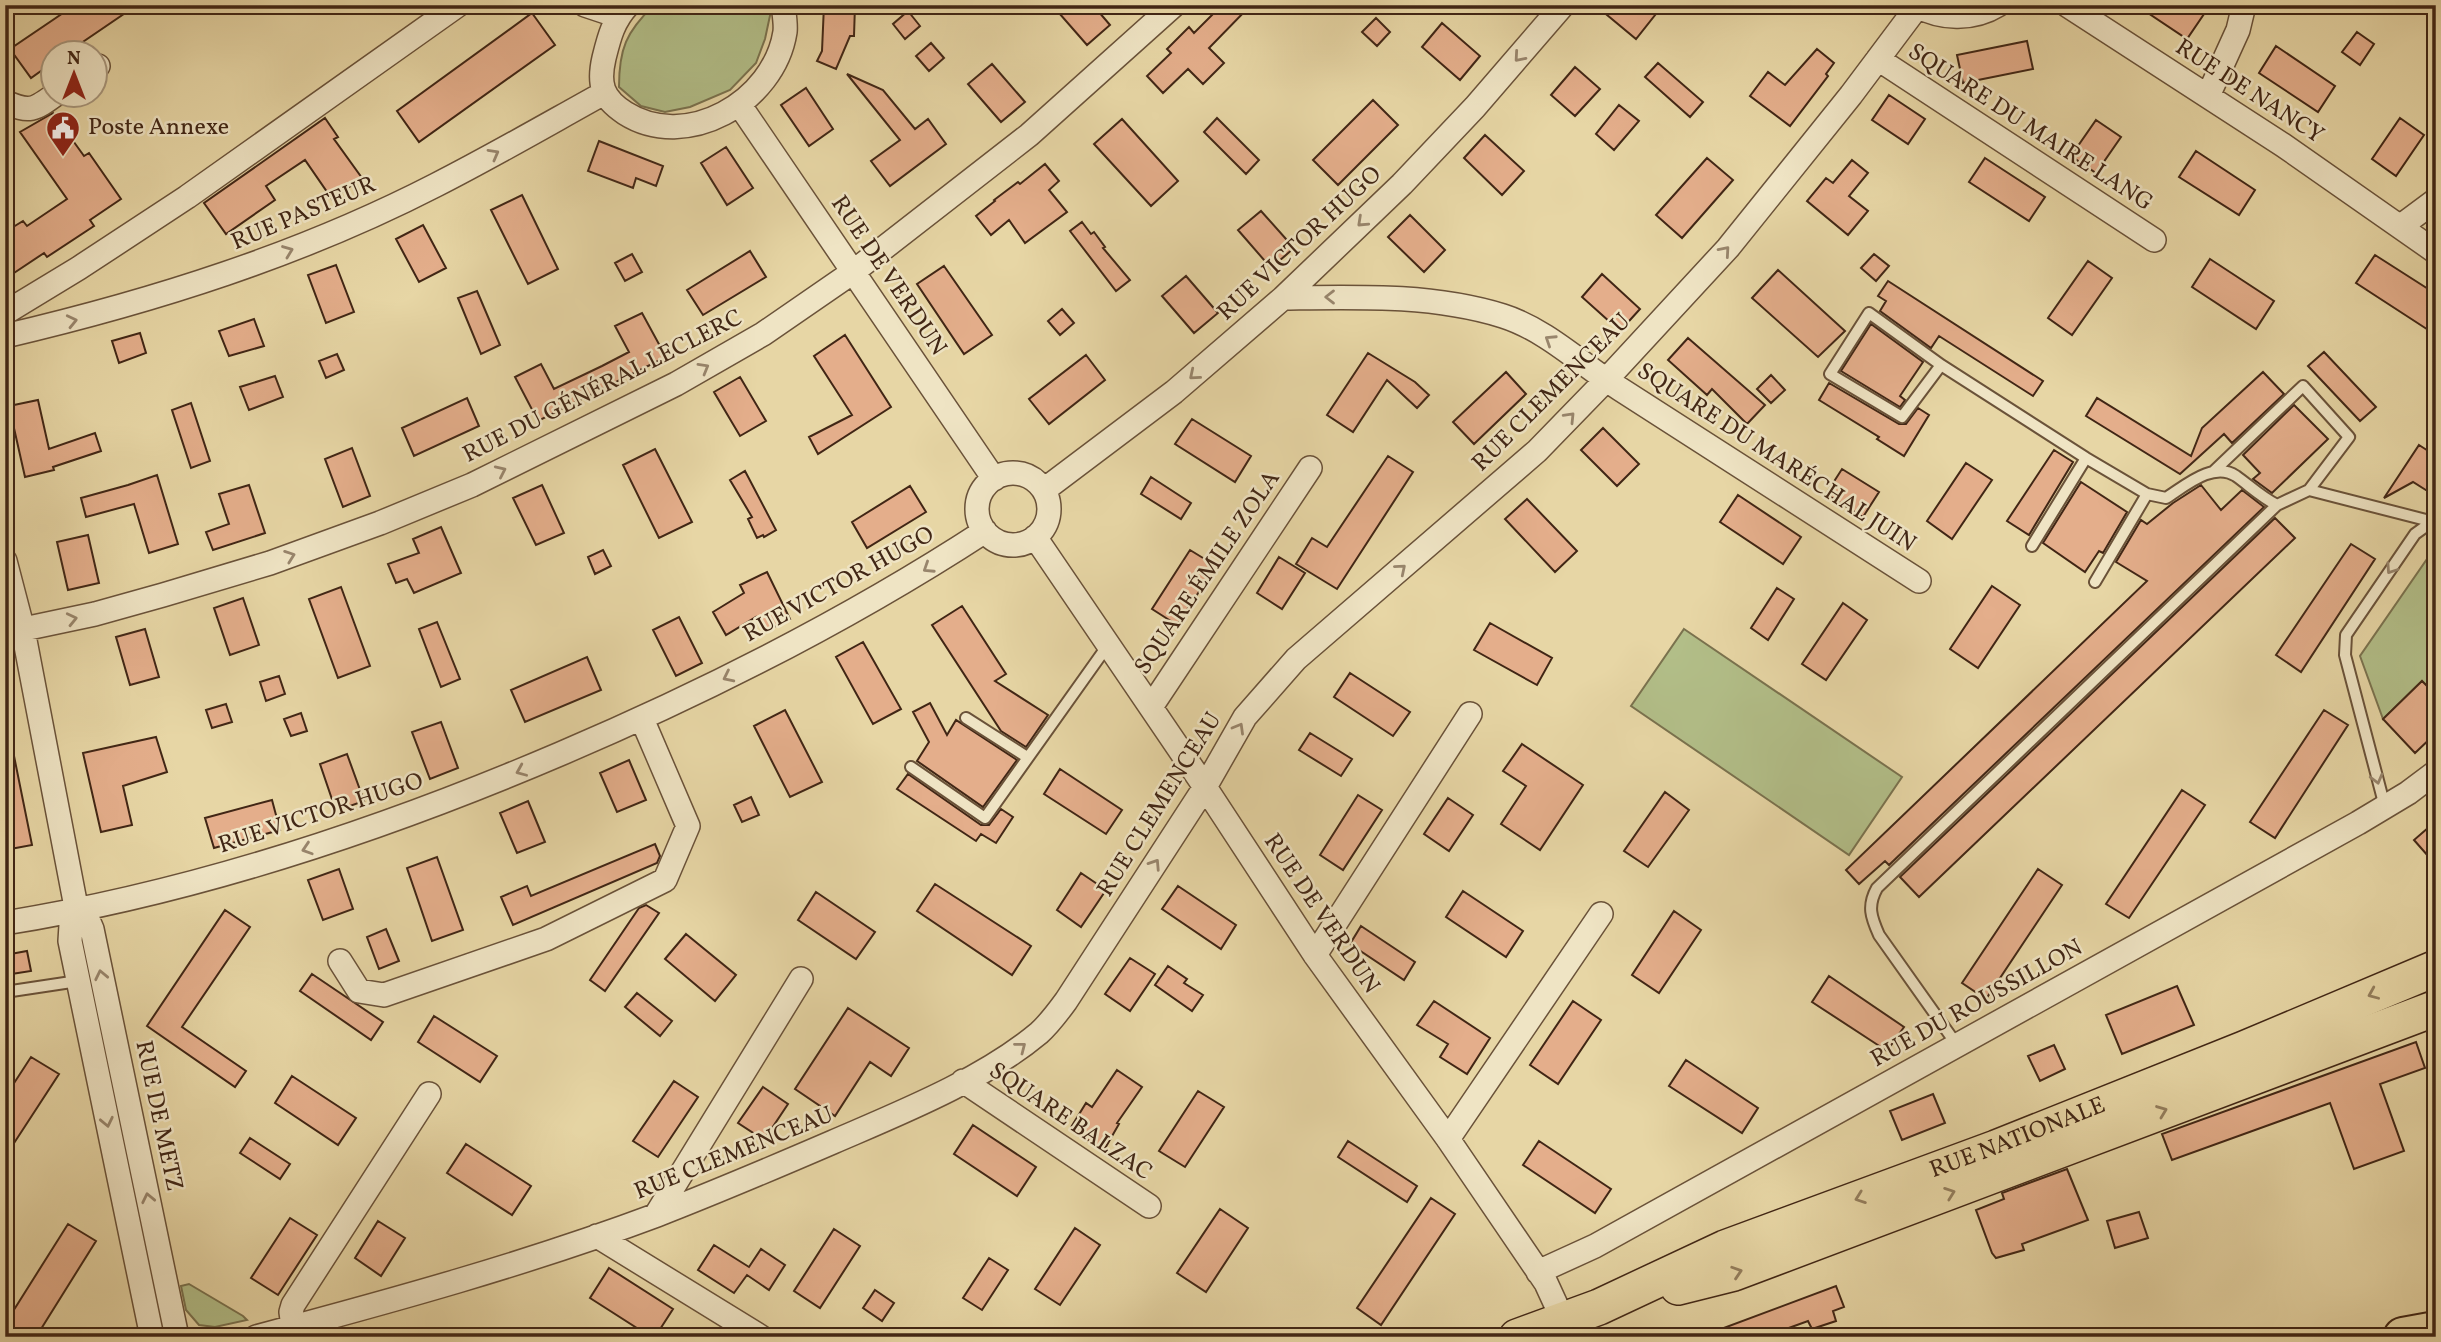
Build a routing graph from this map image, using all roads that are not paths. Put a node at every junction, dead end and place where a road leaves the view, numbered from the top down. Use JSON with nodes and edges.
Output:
{"nodes":[{"id":1,"x":458,"y":5,"type":"edge"},
{"id":2,"x":585,"y":5,"type":"edge"},
{"id":3,"x":783,"y":5,"type":"edge"},
{"id":4,"x":1174,"y":5,"type":"edge"},
{"id":5,"x":1563,"y":5,"type":"edge"},
{"id":6,"x":1998,"y":5,"type":"edge"},
{"id":7,"x":2067,"y":5,"type":"edge"},
{"id":8,"x":2245,"y":5,"type":"edge"},
{"id":9,"x":1916,"y":6,"type":"edge"},
{"id":10,"x":623,"y":11,"type":"edge"},
{"id":11,"x":1878,"y":59,"type":"junction"},
{"id":12,"x":604,"y":93,"type":"junction"},
{"id":13,"x":2207,"y":96,"type":"junction"},
{"id":14,"x":5,"y":102,"type":"edge"},
{"id":15,"x":739,"y":104,"type":"junction"},
{"id":16,"x":38,"y":107,"type":"edge"},
{"id":17,"x":2436,"y":200,"type":"edge"},
{"id":18,"x":2401,"y":226,"type":"junction"},
{"id":19,"x":2154,"y":240,"type":"dead end"},
{"id":20,"x":2436,"y":252,"type":"edge"},
{"id":21,"x":853,"y":272,"type":"junction"},
{"id":22,"x":1283,"y":298,"type":"junction"},
{"id":23,"x":5,"y":313,"type":"edge"},
{"id":24,"x":5,"y":336,"type":"edge"},
{"id":25,"x":1941,"y":365,"type":"junction"},
{"id":26,"x":1605,"y":380,"type":"junction"},
{"id":27,"x":2086,"y":458,"type":"junction"},
{"id":28,"x":1310,"y":468,"type":"dead end"},
{"id":29,"x":2214,"y":471,"type":"junction"},
{"id":30,"x":994,"y":478,"type":"junction"},
{"id":31,"x":1044,"y":490,"type":"junction"},
{"id":32,"x":2309,"y":490,"type":"junction"},
{"id":33,"x":2147,"y":494,"type":"junction"},
{"id":34,"x":2277,"y":505,"type":"junction"},
{"id":35,"x":2433,"y":521,"type":"edge"},
{"id":36,"x":985,"y":531,"type":"junction"},
{"id":37,"x":1035,"y":537,"type":"junction"},
{"id":38,"x":2032,"y":546,"type":"dead end"},
{"id":39,"x":5,"y":561,"type":"edge"},
{"id":40,"x":1919,"y":581,"type":"dead end"},
{"id":41,"x":2095,"y":582,"type":"dead end"},
{"id":42,"x":14,"y":632,"type":"edge"},
{"id":43,"x":1108,"y":645,"type":"junction"},
{"id":44,"x":1151,"y":707,"type":"junction"},
{"id":45,"x":1470,"y":714,"type":"dead end"},
{"id":46,"x":965,"y":718,"type":"dead end"},
{"id":47,"x":642,"y":719,"type":"junction"},
{"id":48,"x":1027,"y":757,"type":"junction"},
{"id":49,"x":911,"y":767,"type":"dead end"},
{"id":50,"x":2436,"y":772,"type":"edge"},
{"id":51,"x":1205,"y":787,"type":"junction"},
{"id":52,"x":2385,"y":807,"type":"junction"},
{"id":53,"x":76,"y":912,"type":"junction"},
{"id":54,"x":1601,"y":914,"type":"dead end"},
{"id":55,"x":5,"y":923,"type":"edge"},
{"id":56,"x":1315,"y":955,"type":"junction"},
{"id":57,"x":340,"y":961,"type":"dead end"},
{"id":58,"x":2436,"y":968,"type":"edge"},
{"id":59,"x":801,"y":979,"type":"dead end"},
{"id":60,"x":78,"y":981,"type":"junction"},
{"id":61,"x":5,"y":992,"type":"edge"},
{"id":62,"x":2436,"y":1008,"type":"edge"},
{"id":63,"x":1957,"y":1045,"type":"junction"},
{"id":64,"x":122,"y":1075,"type":"junction"},
{"id":65,"x":98,"y":1080,"type":"junction"},
{"id":66,"x":963,"y":1082,"type":"junction"},
{"id":67,"x":429,"y":1094,"type":"dead end"},
{"id":68,"x":1448,"y":1139,"type":"junction"},
{"id":69,"x":1149,"y":1206,"type":"dead end"},
{"id":70,"x":656,"y":1215,"type":"junction"},
{"id":71,"x":597,"y":1236,"type":"junction"},
{"id":72,"x":158,"y":1244,"type":"junction"},
{"id":73,"x":134,"y":1250,"type":"junction"},
{"id":74,"x":1538,"y":1272,"type":"junction"},
{"id":75,"x":1599,"y":1307,"type":"junction"},
{"id":76,"x":1563,"y":1320,"type":"junction"},
{"id":77,"x":293,"y":1327,"type":"junction"},
{"id":78,"x":2436,"y":1331,"type":"edge"},
{"id":79,"x":152,"y":1337,"type":"edge"},
{"id":80,"x":177,"y":1337,"type":"edge"},
{"id":81,"x":256,"y":1337,"type":"edge"},
{"id":82,"x":761,"y":1337,"type":"edge"},
{"id":83,"x":1517,"y":1337,"type":"edge"},
{"id":84,"x":2403,"y":1337,"type":"edge"}],
"edges":[{"from":1,"to":23,"type":"street"},
{"from":2,"to":10,"type":"street"},
{"from":3,"to":15,"type":"street"},
{"from":4,"to":21,"type":"street","name":"RUE DU GÉNÉRAL LECLERC"},
{"from":5,"to":22,"type":"street","name":"RUE VICTOR HUGO","one_way":true},
{"from":6,"to":9,"type":"street","name":"RUE CLEMENCEAU"},
{"from":7,"to":13,"type":"street","name":"RUE DE NANCY"},
{"from":8,"to":13,"type":"street"},
{"from":9,"to":11,"type":"street","name":"RUE CLEMENCEAU"},
{"from":10,"to":12,"type":"street"},
{"from":11,"to":19,"type":"street","name":"SQUARE DU MAIRE LANG"},
{"from":26,"to":11,"type":"street","name":"RUE CLEMENCEAU","one_way":true},
{"from":12,"to":15,"type":"street"},
{"from":24,"to":12,"type":"street","name":"RUE PASTEUR","one_way":true},
{"from":13,"to":18,"type":"street","name":"RUE DE NANCY"},
{"from":14,"to":16,"type":"street"},
{"from":15,"to":21,"type":"street","name":"RUE DE VERDUN"},
{"from":17,"to":18,"type":"street"},
{"from":18,"to":20,"type":"street"},
{"from":21,"to":30,"type":"street","name":"RUE DE VERDUN"},
{"from":42,"to":21,"type":"street","name":"RUE DU GÉNÉRAL LECLERC","one_way":true},
{"from":26,"to":22,"type":"street","name":"SQUARE DU MARÉCHAL JUIN","one_way":true},
{"from":22,"to":31,"type":"street","name":"RUE VICTOR HUGO","one_way":true},
{"from":25,"to":25,"type":"lane"},
{"from":25,"to":27,"type":"lane"},
{"from":26,"to":40,"type":"street","name":"SQUARE DU MARÉCHAL JUIN"},
{"from":51,"to":26,"type":"street","name":"RUE CLEMENCEAU","one_way":true},
{"from":27,"to":33,"type":"lane"},
{"from":27,"to":38,"type":"lane"},
{"from":28,"to":44,"type":"street","name":"SQUARE ÉMILE ZOLA"},
{"from":29,"to":32,"type":"lane"},
{"from":29,"to":33,"type":"lane"},
{"from":29,"to":34,"type":"lane"},
{"from":30,"to":31,"type":"street"},
{"from":30,"to":36,"type":"street"},
{"from":31,"to":37,"type":"street"},
{"from":32,"to":34,"type":"lane"},
{"from":32,"to":35,"type":"lane"},
{"from":33,"to":41,"type":"lane"},
{"from":34,"to":63,"type":"lane"},
{"from":35,"to":52,"type":"lane","one_way":true},
{"from":36,"to":37,"type":"street"},
{"from":36,"to":47,"type":"street","name":"RUE VICTOR HUGO","one_way":true},
{"from":37,"to":43,"type":"street","name":"RUE DE VERDUN"},
{"from":39,"to":42,"type":"street","name":"RUE DE METZ"},
{"from":42,"to":53,"type":"street","name":"RUE DE METZ"},
{"from":43,"to":44,"type":"street","name":"RUE DE VERDUN"},
{"from":43,"to":48,"type":"lane"},
{"from":44,"to":51,"type":"street","name":"RUE DE VERDUN"},
{"from":45,"to":56,"type":"street"},
{"from":46,"to":48,"type":"lane"},
{"from":47,"to":53,"type":"street","name":"RUE VICTOR HUGO","one_way":true},
{"from":47,"to":57,"type":"street"},
{"from":48,"to":49,"type":"lane"},
{"from":50,"to":52,"type":"street","name":"RUE DU ROUSSILLON"},
{"from":51,"to":56,"type":"street","name":"RUE DE VERDUN"},
{"from":66,"to":51,"type":"street","name":"RUE CLEMENCEAU","one_way":true},
{"from":52,"to":63,"type":"street","name":"RUE DU ROUSSILLON"},
{"from":53,"to":55,"type":"street","name":"RUE VICTOR HUGO"},
{"from":53,"to":60,"type":"street","name":"RUE DE METZ"},
{"from":64,"to":53,"type":"street","name":"RUE DE METZ","one_way":true},
{"from":54,"to":68,"type":"street"},
{"from":56,"to":68,"type":"street","name":"RUE DE VERDUN"},
{"from":58,"to":75,"type":"main road","name":"RUE NATIONALE","one_way":true},
{"from":59,"to":70,"type":"street"},
{"from":60,"to":61,"type":"lane"},
{"from":60,"to":65,"type":"street","name":"RUE DE METZ"},
{"from":75,"to":62,"type":"main road","name":"RUE NATIONALE","one_way":true},
{"from":63,"to":74,"type":"street","name":"RUE DU ROUSSILLON"},
{"from":64,"to":65,"type":"street"},
{"from":72,"to":64,"type":"street","name":"RUE DE METZ","one_way":true},
{"from":65,"to":73,"type":"street","name":"RUE DE METZ","one_way":true},
{"from":66,"to":69,"type":"street","name":"SQUARE BALZAC"},
{"from":66,"to":70,"type":"street","name":"RUE CLEMENCEAU"},
{"from":67,"to":77,"type":"street"},
{"from":68,"to":74,"type":"street","name":"RUE DE VERDUN"},
{"from":70,"to":71,"type":"street","name":"RUE CLEMENCEAU"},
{"from":71,"to":77,"type":"street","name":"RUE CLEMENCEAU"},
{"from":71,"to":82,"type":"street"},
{"from":72,"to":73,"type":"street"},
{"from":72,"to":80,"type":"street","name":"RUE DE METZ"},
{"from":73,"to":79,"type":"street","name":"RUE DE METZ"},
{"from":74,"to":76,"type":"street","name":"RUE DE VERDUN"},
{"from":75,"to":76,"type":"main road","name":"RUE NATIONALE"},
{"from":76,"to":83,"type":"main road","name":"RUE NATIONALE"},
{"from":77,"to":81,"type":"street","name":"RUE CLEMENCEAU"},
{"from":78,"to":84,"type":"highway"}]}
